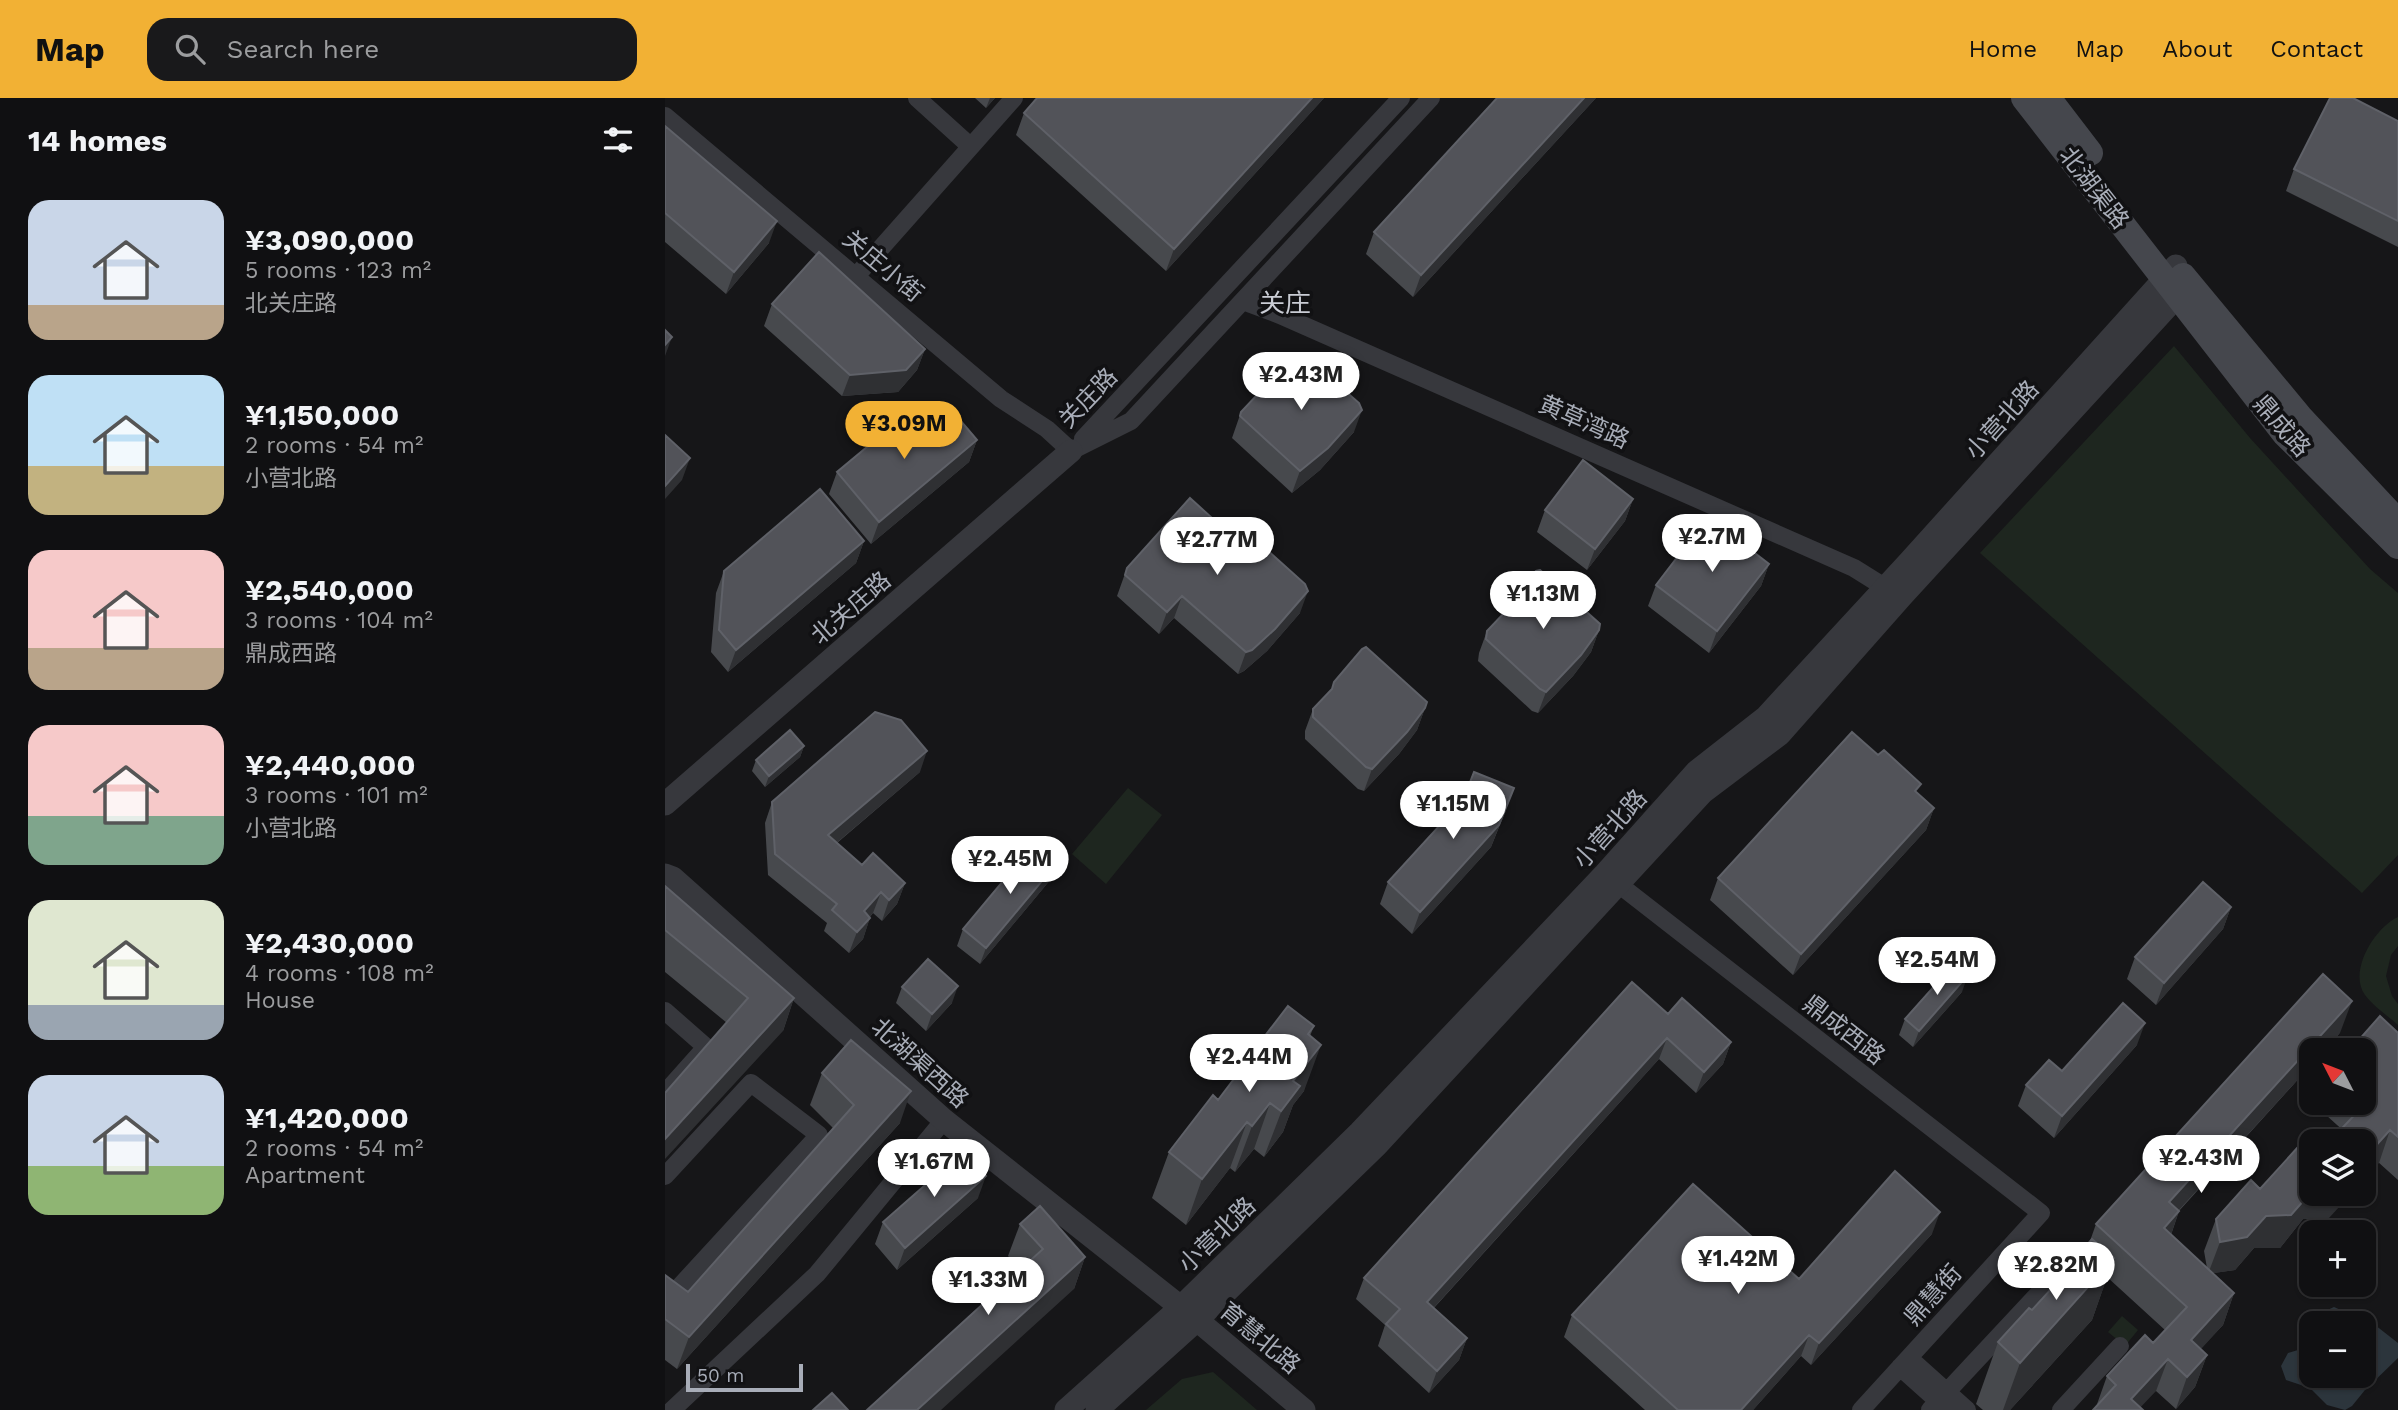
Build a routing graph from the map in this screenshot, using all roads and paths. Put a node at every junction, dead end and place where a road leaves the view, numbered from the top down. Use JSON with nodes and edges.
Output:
{"nodes":[{"id":1,"x":917,"y":98,"type":"edge"},
{"id":2,"x":1014,"y":98,"type":"edge"},
{"id":3,"x":1401,"y":98,"type":"edge"},
{"id":4,"x":1431,"y":98,"type":"edge"},
{"id":5,"x":2024,"y":98,"type":"edge"},
{"id":6,"x":2048,"y":98,"type":"edge"},
{"id":7,"x":665,"y":116,"type":"edge"},
{"id":8,"x":970,"y":146,"type":"junction"},
{"id":9,"x":857,"y":275,"type":"junction"},
{"id":10,"x":2176,"y":281,"type":"junction"},
{"id":11,"x":1243,"y":301,"type":"junction"},
{"id":12,"x":1071,"y":451,"type":"junction"},
{"id":13,"x":2398,"y":522,"type":"edge"},
{"id":14,"x":2398,"y":546,"type":"edge"},
{"id":15,"x":1893,"y":592,"type":"junction"},
{"id":16,"x":665,"y":804,"type":"edge"},
{"id":17,"x":665,"y":875,"type":"edge"},
{"id":18,"x":1612,"y":879,"type":"junction"},
{"id":19,"x":665,"y":1011,"type":"edge"},
{"id":20,"x":665,"y":1093,"type":"edge"},
{"id":21,"x":944,"y":1120,"type":"junction"},
{"id":22,"x":668,"y":1168,"type":"edge"},
{"id":23,"x":2041,"y":1213,"type":"joint"},
{"id":24,"x":2055,"y":1276,"type":"dead end"},
{"id":25,"x":665,"y":1291,"type":"edge"},
{"id":26,"x":1189,"y":1314,"type":"junction"},
{"id":27,"x":2120,"y":1346,"type":"dead end"},
{"id":28,"x":1904,"y":1363,"type":"junction"},
{"id":29,"x":1941,"y":1403,"type":"edge"},
{"id":30,"x":672,"y":1410,"type":"edge"},
{"id":31,"x":1066,"y":1410,"type":"edge"},
{"id":32,"x":1097,"y":1410,"type":"edge"},
{"id":33,"x":1304,"y":1410,"type":"edge"},
{"id":34,"x":1861,"y":1410,"type":"edge"},
{"id":35,"x":1967,"y":1410,"type":"edge"},
{"id":36,"x":2061,"y":1410,"type":"edge"}],
"edges":[{"from":1,"to":8,"type":"street"},
{"from":2,"to":8,"type":"street"},
{"from":3,"to":12,"type":"street","name":"关庄路"},
{"from":4,"to":11,"type":"street","name":"关庄路"},
{"from":5,"to":10,"type":"main road","name":"北湖渠路"},
{"from":6,"to":10,"type":"main road","name":"北湖渠路"},
{"from":7,"to":9,"type":"street","name":"关庄小街"},
{"from":8,"to":9,"type":"street"},
{"from":9,"to":12,"type":"street","name":"关庄小街"},
{"from":10,"to":13,"type":"main road","name":"鼎成路"},
{"from":10,"to":14,"type":"main road","name":"鼎成路"},
{"from":10,"to":15,"type":"street","name":"小营北路"},
{"from":11,"to":12,"type":"street","name":"关庄路"},
{"from":11,"to":15,"type":"street","name":"黄草湾路"},
{"from":12,"to":16,"type":"street","name":"北关庄路"},
{"from":15,"to":18,"type":"street","name":"小营北路"},
{"from":17,"to":21,"type":"street","name":"北湖渠西路"},
{"from":18,"to":23,"type":"street","name":"鼎成西路"},
{"from":18,"to":26,"type":"street","name":"小营北路"},
{"from":19,"to":20,"type":"street"},
{"from":21,"to":26,"type":"street","name":"北湖渠西路"},
{"from":21,"to":30,"type":"street"},
{"from":22,"to":25,"type":"street"},
{"from":23,"to":28,"type":"street","name":"鼎慧街"},
{"from":24,"to":29,"type":"street"},
{"from":26,"to":31,"type":"street","name":"小营北路"},
{"from":26,"to":32,"type":"street","name":"小营北路"},
{"from":26,"to":33,"type":"street","name":"育慧北路"},
{"from":27,"to":36,"type":"street"},
{"from":28,"to":29,"type":"street"},
{"from":28,"to":34,"type":"street","name":"鼎慧街"},
{"from":29,"to":35,"type":"street"}]}
